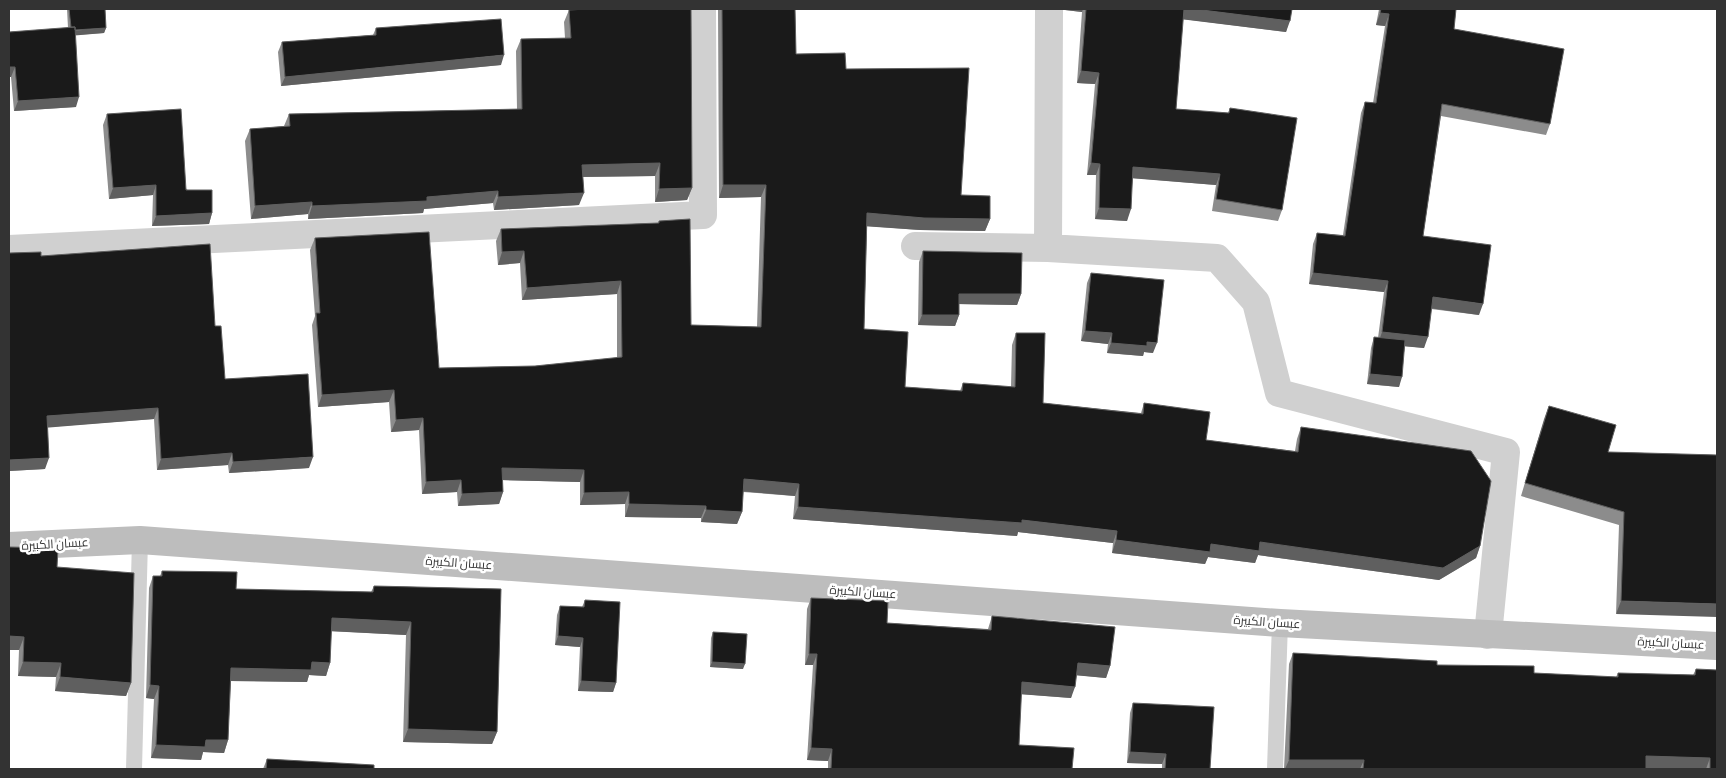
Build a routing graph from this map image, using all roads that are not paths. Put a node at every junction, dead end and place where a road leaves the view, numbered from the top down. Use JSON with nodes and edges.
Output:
{"nodes":[{"id":1,"x":702,"y":9,"type":"edge"},
{"id":2,"x":1049,"y":9,"type":"edge"},
{"id":3,"x":915,"y":246,"type":"dead end"},
{"id":4,"x":1048,"y":248,"type":"junction"},
{"id":5,"x":9,"y":249,"type":"edge"},
{"id":6,"x":140,"y":540,"type":"junction"},
{"id":7,"x":9,"y":546,"type":"edge"},
{"id":8,"x":1280,"y":623,"type":"junction"},
{"id":9,"x":1488,"y":635,"type":"junction"},
{"id":10,"x":1717,"y":646,"type":"edge"},
{"id":11,"x":134,"y":769,"type":"edge"},
{"id":12,"x":1275,"y":769,"type":"edge"}],
"edges":[{"from":1,"to":5,"type":"street"},
{"from":2,"to":4,"type":"street"},
{"from":3,"to":4,"type":"street"},
{"from":4,"to":9,"type":"street"},
{"from":6,"to":7,"type":"main road","name":"عبسان الكبيرة"},
{"from":6,"to":8,"type":"main road","name":"عبسان الكبيرة"},
{"from":6,"to":11,"type":"lane"},
{"from":8,"to":9,"type":"main road","name":"عبسان الكبيرة"},
{"from":8,"to":12,"type":"lane"},
{"from":9,"to":10,"type":"main road","name":"عبسان الكبيرة"}]}
